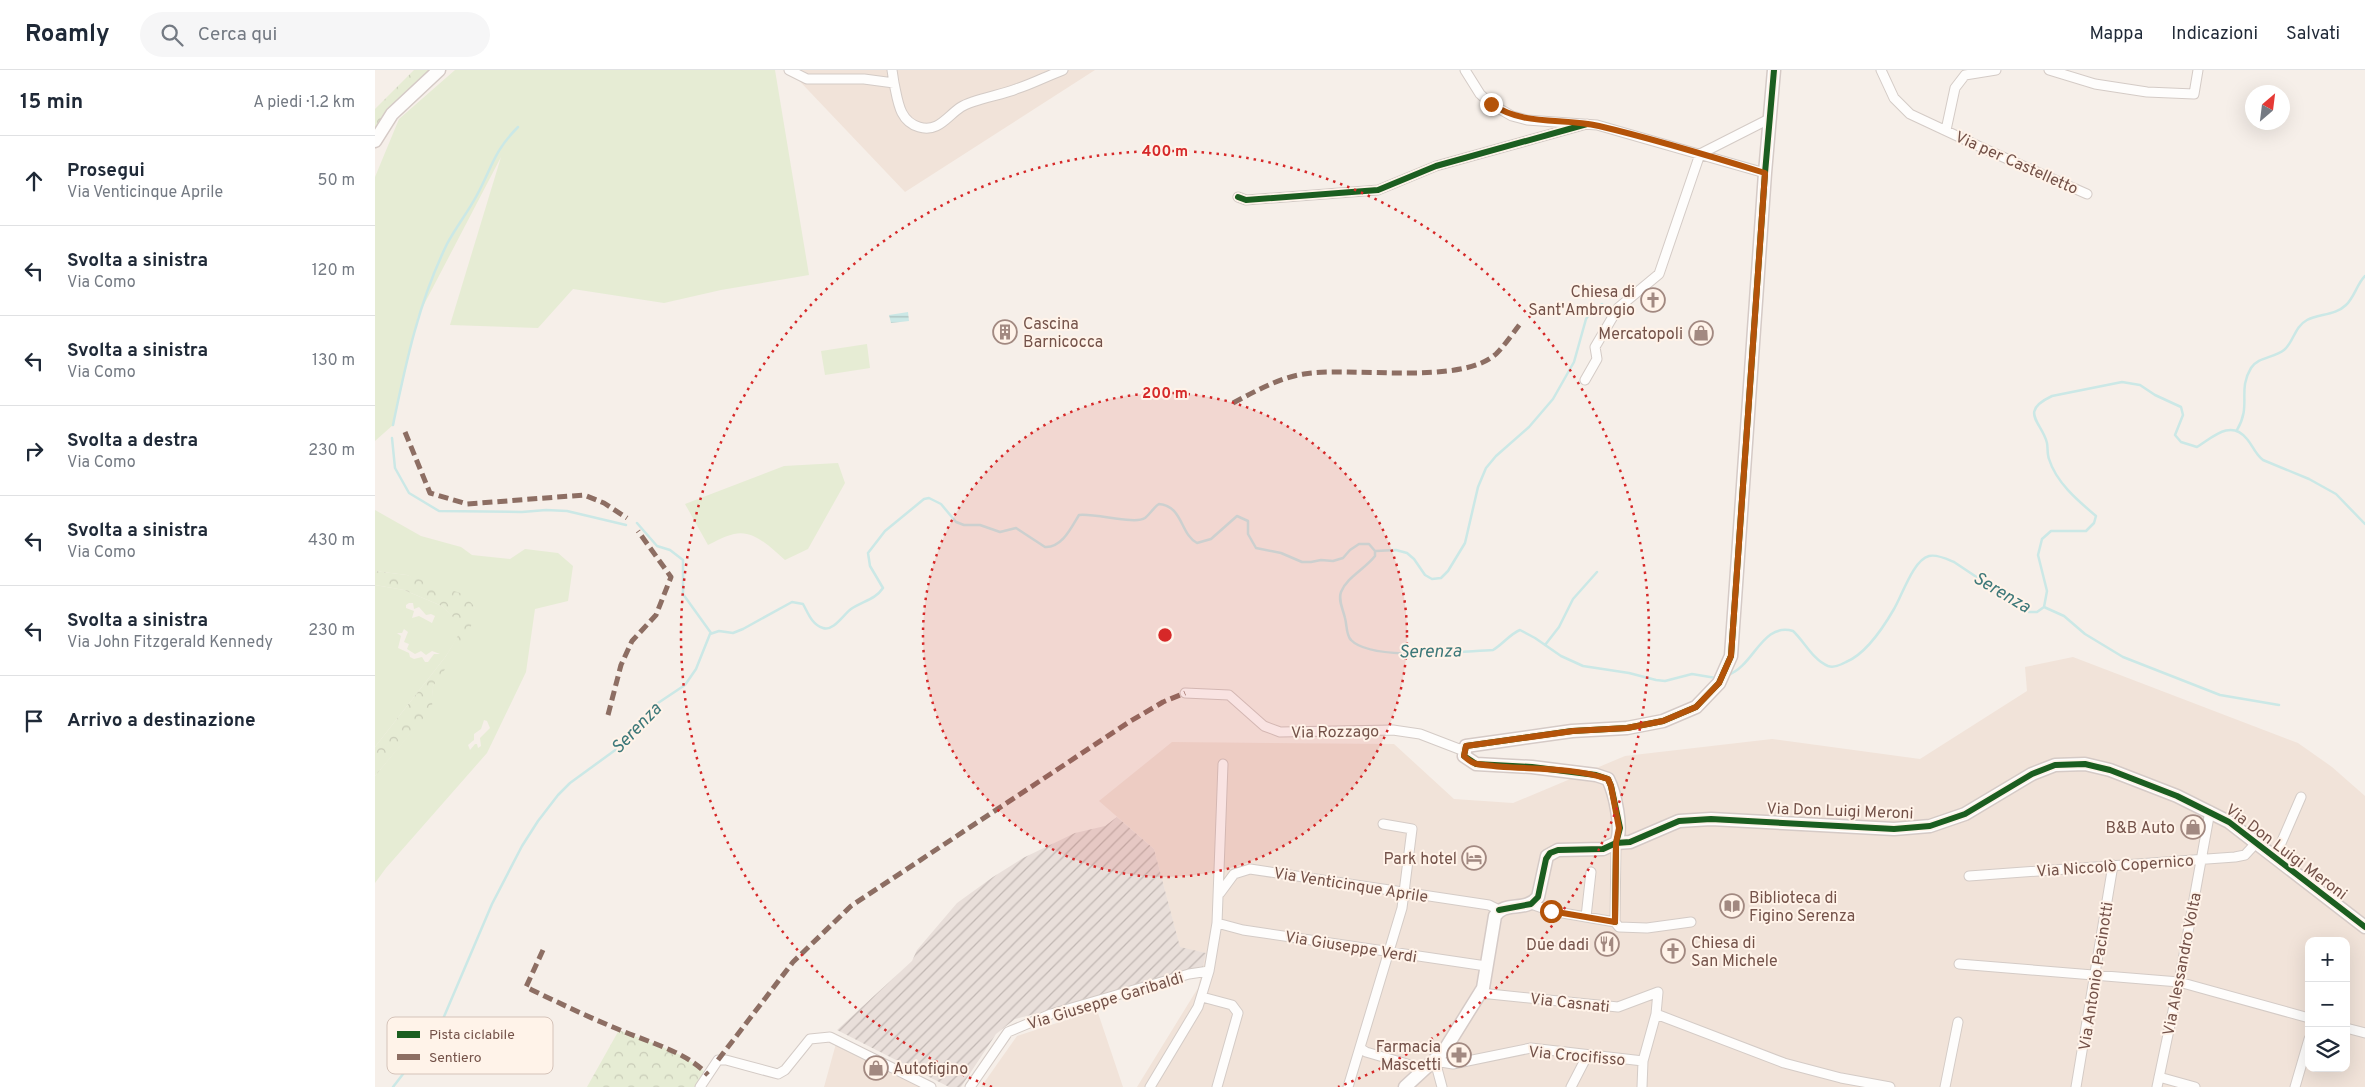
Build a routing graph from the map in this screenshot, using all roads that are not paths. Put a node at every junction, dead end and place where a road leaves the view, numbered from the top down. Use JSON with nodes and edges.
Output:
{"nodes":[{"id":1,"x":439,"y":70,"type":"edge"},
{"id":2,"x":789,"y":70,"type":"edge"},
{"id":3,"x":891,"y":70,"type":"edge"},
{"id":4,"x":1063,"y":70,"type":"edge"},
{"id":5,"x":1465,"y":70,"type":"edge"},
{"id":6,"x":1775,"y":70,"type":"edge"},
{"id":7,"x":1881,"y":70,"type":"edge"},
{"id":8,"x":1996,"y":70,"type":"edge"},
{"id":9,"x":2049,"y":70,"type":"edge"},
{"id":10,"x":2198,"y":70,"type":"edge"},
{"id":11,"x":894,"y":83,"type":"junction"},
{"id":12,"x":1771,"y":118,"type":"junction"},
{"id":13,"x":1587,"y":124,"type":"junction"},
{"id":14,"x":1750,"y":129,"type":"junction"},
{"id":15,"x":1946,"y":130,"type":"junction"},
{"id":16,"x":1769,"y":138,"type":"junction"},
{"id":17,"x":375,"y":141,"type":"edge"},
{"id":18,"x":1700,"y":154,"type":"junction"},
{"id":19,"x":1765,"y":173,"type":"junction"},
{"id":20,"x":2087,"y":194,"type":"dead end"},
{"id":21,"x":1238,"y":197,"type":"dead end"},
{"id":22,"x":1585,"y":380,"type":"dead end"},
{"id":23,"x":1185,"y":693,"type":"dead end"},
{"id":24,"x":1465,"y":748,"type":"junction"},
{"id":25,"x":1223,"y":764,"type":"dead end"},
{"id":26,"x":2301,"y":797,"type":"dead end"},
{"id":27,"x":2210,"y":811,"type":"junction"},
{"id":28,"x":1383,"y":824,"type":"dead end"},
{"id":29,"x":1616,"y":843,"type":"junction"},
{"id":30,"x":2256,"y":843,"type":"junction"},
{"id":31,"x":2275,"y":857,"type":"junction"},
{"id":32,"x":2200,"y":859,"type":"junction"},
{"id":33,"x":2113,"y":865,"type":"junction"},
{"id":34,"x":1220,"y":866,"type":"junction"},
{"id":35,"x":1250,"y":869,"type":"junction"},
{"id":36,"x":1591,"y":872,"type":"dead end"},
{"id":37,"x":1969,"y":876,"type":"dead end"},
{"id":38,"x":1405,"y":892,"type":"junction"},
{"id":39,"x":1217,"y":900,"type":"junction"},
{"id":40,"x":1531,"y":904,"type":"junction"},
{"id":41,"x":1499,"y":910,"type":"junction"},
{"id":42,"x":1586,"y":917,"type":"junction"},
{"id":43,"x":1615,"y":922,"type":"junction"},
{"id":44,"x":1691,"y":922,"type":"dead end"},
{"id":45,"x":1217,"y":924,"type":"junction"},
{"id":46,"x":2365,"y":927,"type":"edge"},
{"id":47,"x":1388,"y":952,"type":"junction"},
{"id":48,"x":1959,"y":964,"type":"dead end"},
{"id":49,"x":1486,"y":966,"type":"junction"},
{"id":50,"x":1209,"y":971,"type":"junction"},
{"id":51,"x":2096,"y":977,"type":"junction"},
{"id":52,"x":2179,"y":982,"type":"junction"},
{"id":53,"x":1659,"y":992,"type":"joint"},
{"id":54,"x":1480,"y":993,"type":"junction"},
{"id":55,"x":1202,"y":997,"type":"junction"},
{"id":56,"x":1656,"y":1014,"type":"junction"},
{"id":57,"x":2305,"y":1017,"type":"edge"},
{"id":58,"x":1958,"y":1022,"type":"dead end"},
{"id":59,"x":2350,"y":1029,"type":"edge"},
{"id":60,"x":2365,"y":1033,"type":"edge"},
{"id":61,"x":1360,"y":1048,"type":"junction"},
{"id":62,"x":2305,"y":1053,"type":"edge"},
{"id":63,"x":1591,"y":1055,"type":"junction"},
{"id":64,"x":1435,"y":1061,"type":"junction"},
{"id":65,"x":1643,"y":1061,"type":"junction"},
{"id":66,"x":1422,"y":1072,"type":"junction"},
{"id":67,"x":2159,"y":1076,"type":"junction"},
{"id":68,"x":1849,"y":1078,"type":"junction"},
{"id":69,"x":700,"y":1087,"type":"edge"},
{"id":70,"x":931,"y":1087,"type":"edge"},
{"id":71,"x":970,"y":1087,"type":"edge"},
{"id":72,"x":1149,"y":1087,"type":"edge"},
{"id":73,"x":1217,"y":1087,"type":"edge"},
{"id":74,"x":1348,"y":1087,"type":"edge"},
{"id":75,"x":1405,"y":1087,"type":"edge"},
{"id":76,"x":1442,"y":1087,"type":"edge"},
{"id":77,"x":1571,"y":1087,"type":"edge"},
{"id":78,"x":1641,"y":1087,"type":"edge"},
{"id":79,"x":1845,"y":1087,"type":"edge"},
{"id":80,"x":1889,"y":1087,"type":"edge"},
{"id":81,"x":1945,"y":1087,"type":"edge"},
{"id":82,"x":2077,"y":1087,"type":"edge"},
{"id":83,"x":2157,"y":1087,"type":"edge"},
{"id":84,"x":2195,"y":1087,"type":"edge"},
{"id":85,"x":2295,"y":1087,"type":"edge"}],
"edges":[{"from":1,"to":17,"type":"street"},
{"from":2,"to":11,"type":"street"},
{"from":3,"to":11,"type":"street"},
{"from":4,"to":11,"type":"street"},
{"from":5,"to":13,"type":"street"},
{"from":6,"to":12,"type":"street"},
{"from":7,"to":15,"type":"street","name":"Via per Castelletto"},
{"from":8,"to":15,"type":"street","name":"Via per Castelletto"},
{"from":9,"to":10,"type":"street"},
{"from":12,"to":14,"type":"street"},
{"from":12,"to":16,"type":"street"},
{"from":13,"to":18,"type":"street"},
{"from":13,"to":21,"type":"street"},
{"from":14,"to":16,"type":"street"},
{"from":14,"to":18,"type":"street"},
{"from":15,"to":20,"type":"street","name":"Via per Castelletto"},
{"from":16,"to":19,"type":"street"},
{"from":18,"to":19,"type":"street"},
{"from":18,"to":22,"type":"street"},
{"from":19,"to":24,"type":"street"},
{"from":23,"to":24,"type":"street","name":"Via Rozzago"},
{"from":24,"to":29,"type":"street"},
{"from":25,"to":34,"type":"street"},
{"from":26,"to":31,"type":"street"},
{"from":27,"to":29,"type":"street","name":"Via Don Luigi Meroni"},
{"from":27,"to":30,"type":"street","name":"Via Don Luigi Meroni"},
{"from":27,"to":32,"type":"street","name":"Via Alessandro Volta"},
{"from":28,"to":38,"type":"street"},
{"from":29,"to":40,"type":"street","name":"Via Don Luigi Meroni"},
{"from":29,"to":43,"type":"street"},
{"from":30,"to":31,"type":"street","name":"Via Don Luigi Meroni"},
{"from":30,"to":32,"type":"street","name":"Via Niccolò Copernico"},
{"from":31,"to":46,"type":"street","name":"Via Don Luigi Meroni"},
{"from":32,"to":33,"type":"street","name":"Via Niccolò Copernico"},
{"from":32,"to":52,"type":"street","name":"Via Alessandro Volta"},
{"from":33,"to":37,"type":"street","name":"Via Niccolò Copernico"},
{"from":33,"to":51,"type":"street","name":"Via Antonio Pacinotti"},
{"from":34,"to":35,"type":"street"},
{"from":34,"to":39,"type":"street"},
{"from":35,"to":38,"type":"street","name":"Via Venticinque Aprile"},
{"from":35,"to":39,"type":"street","name":"Via Venticinque Aprile"},
{"from":36,"to":42,"type":"street"},
{"from":38,"to":41,"type":"street","name":"Via Venticinque Aprile"},
{"from":38,"to":47,"type":"street"},
{"from":39,"to":45,"type":"street"},
{"from":40,"to":41,"type":"street"},
{"from":40,"to":42,"type":"street"},
{"from":41,"to":49,"type":"street"},
{"from":42,"to":43,"type":"street"},
{"from":43,"to":44,"type":"street"},
{"from":45,"to":47,"type":"street","name":"Via Giuseppe Verdi"},
{"from":45,"to":50,"type":"street"},
{"from":47,"to":49,"type":"street","name":"Via Giuseppe Verdi"},
{"from":47,"to":61,"type":"street"},
{"from":48,"to":51,"type":"street"},
{"from":49,"to":54,"type":"street"},
{"from":50,"to":55,"type":"street"},
{"from":50,"to":71,"type":"street","name":"Via Giuseppe Garibaldi"},
{"from":51,"to":52,"type":"street"},
{"from":51,"to":82,"type":"street","name":"Via Antonio Pacinotti"},
{"from":52,"to":57,"type":"street"},
{"from":52,"to":67,"type":"street","name":"Via Alessandro Volta"},
{"from":53,"to":54,"type":"street","name":"Via Casnati"},
{"from":53,"to":56,"type":"street","name":"Via Crocifisso"},
{"from":54,"to":64,"type":"street"},
{"from":55,"to":72,"type":"street"},
{"from":55,"to":73,"type":"street"},
{"from":56,"to":65,"type":"street","name":"Via Crocifisso"},
{"from":56,"to":68,"type":"street"},
{"from":58,"to":81,"type":"street"},
{"from":59,"to":60,"type":"street"},
{"from":61,"to":66,"type":"street"},
{"from":61,"to":74,"type":"street"},
{"from":62,"to":85,"type":"street"},
{"from":63,"to":64,"type":"street","name":"Via Crocifisso"},
{"from":63,"to":65,"type":"street","name":"Via Crocifisso"},
{"from":63,"to":77,"type":"street"},
{"from":64,"to":66,"type":"street"},
{"from":64,"to":76,"type":"street"},
{"from":65,"to":78,"type":"street"},
{"from":66,"to":75,"type":"street"},
{"from":67,"to":83,"type":"street","name":"Via Alessandro Volta"},
{"from":67,"to":84,"type":"street"},
{"from":68,"to":79,"type":"street"},
{"from":68,"to":80,"type":"street"},
{"from":69,"to":70,"type":"street"}]}
